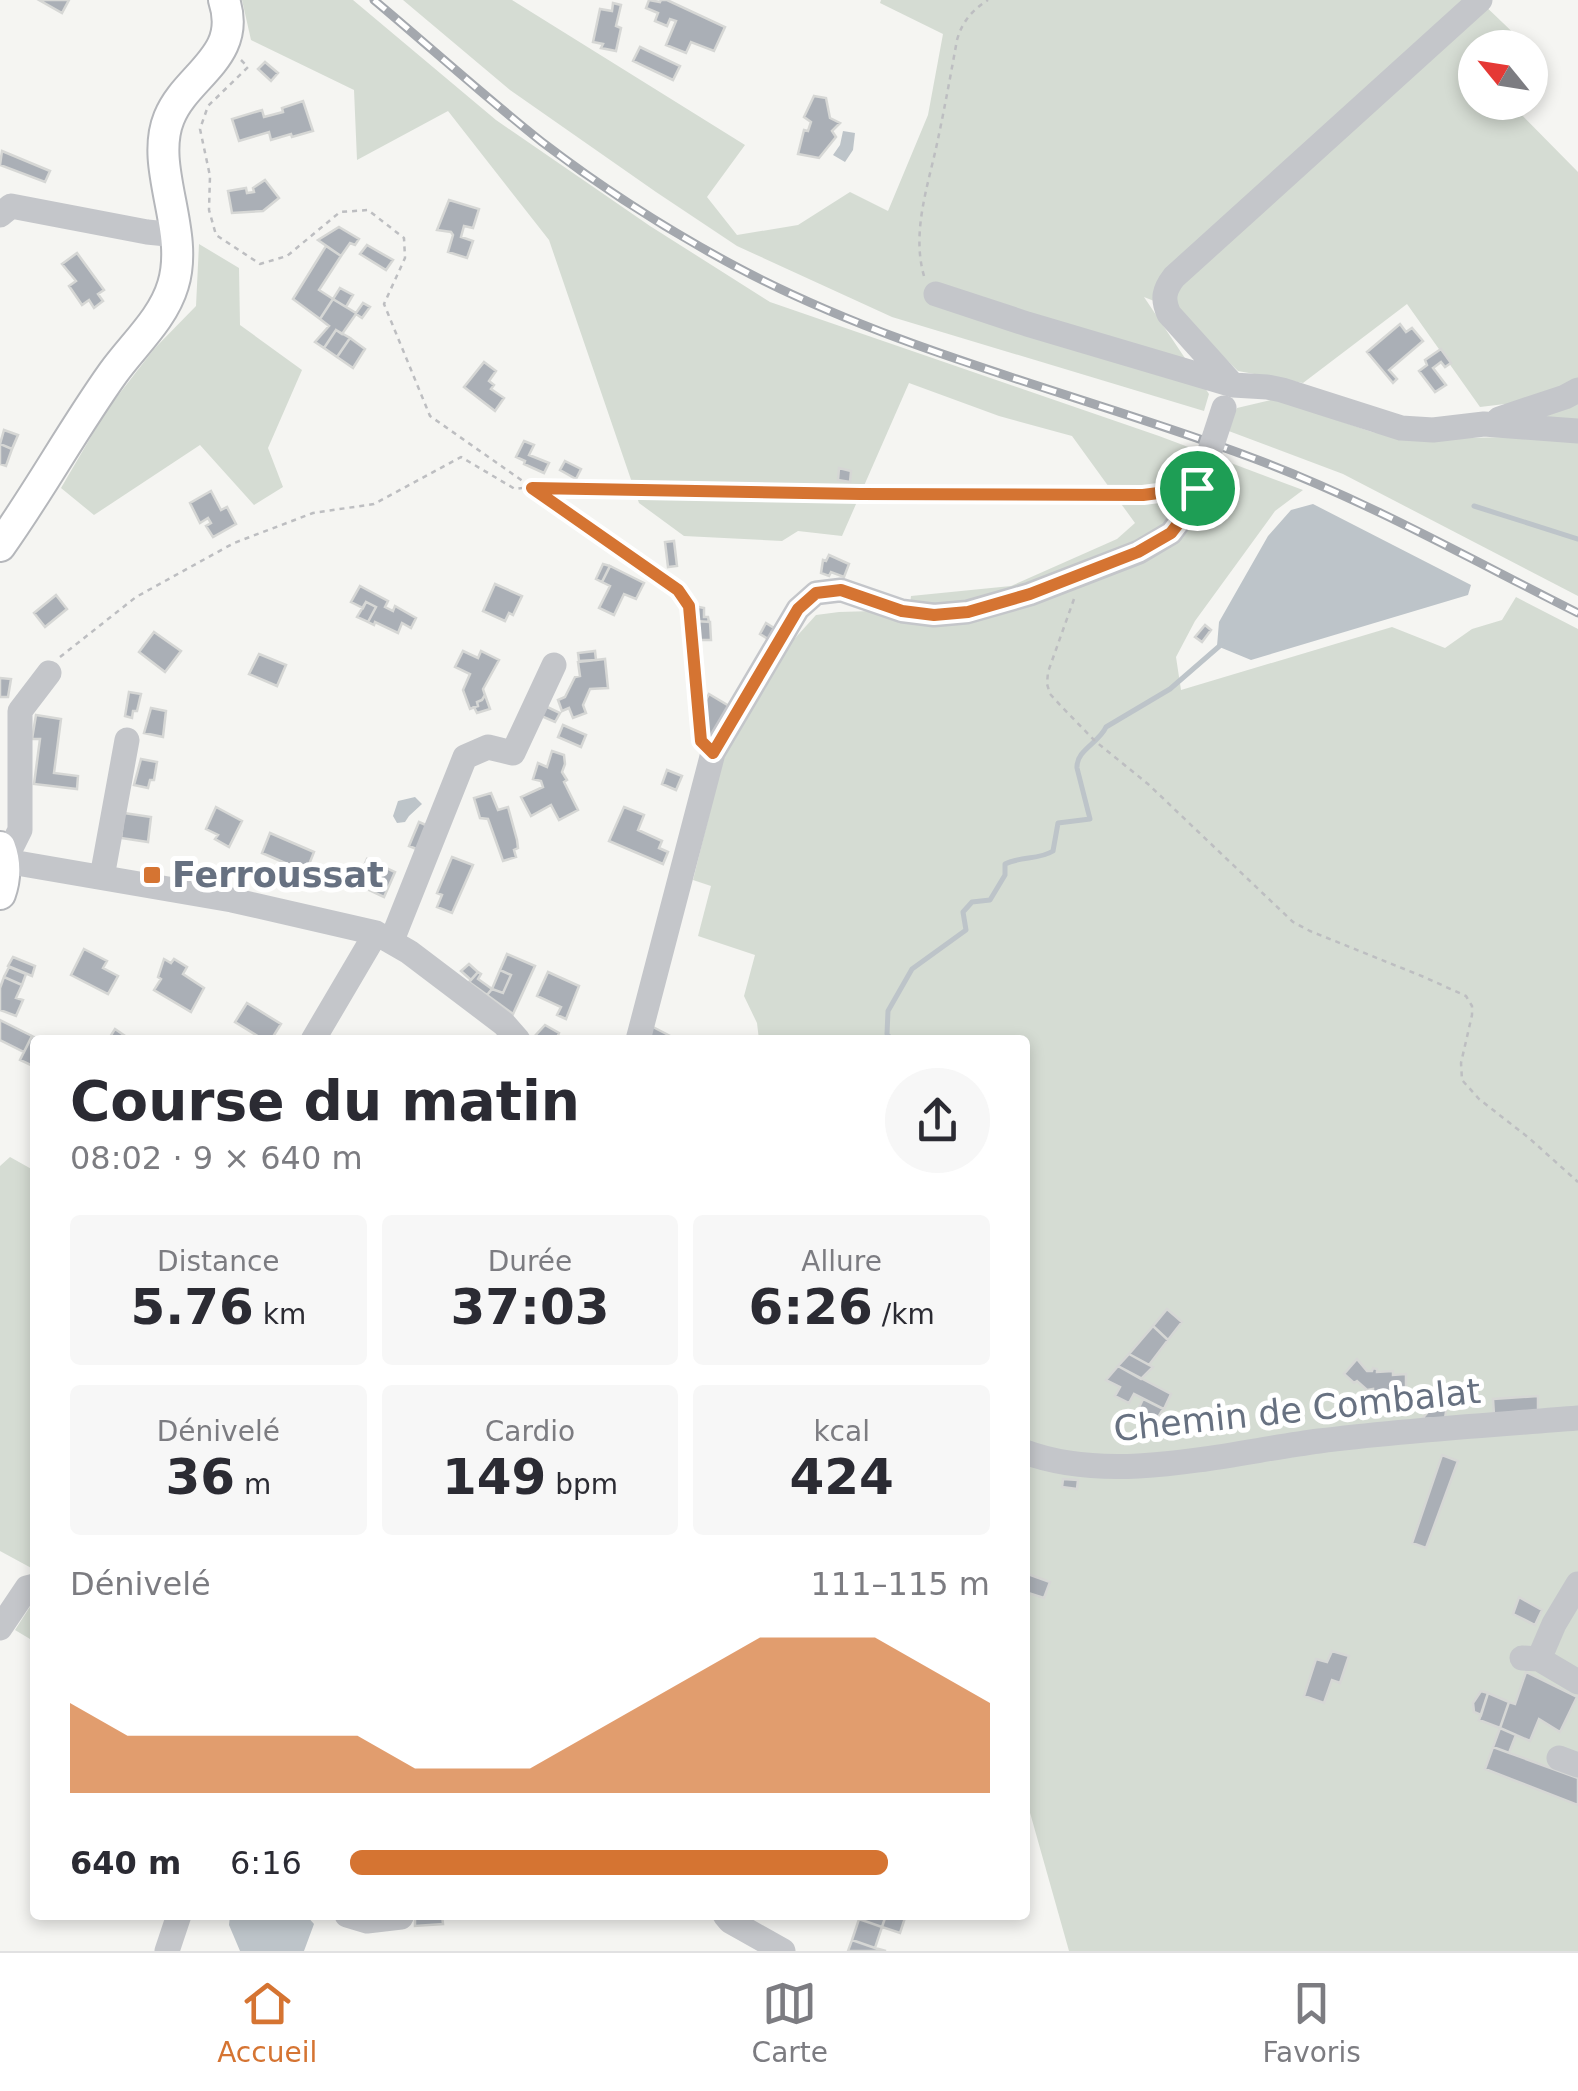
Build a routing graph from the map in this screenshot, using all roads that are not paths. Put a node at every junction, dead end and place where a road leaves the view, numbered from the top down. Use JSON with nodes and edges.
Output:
{"nodes":[{"id":1,"x":224,"y":0,"type":"edge"},
{"id":2,"x":1480,"y":0,"type":"edge"},
{"id":3,"x":0,"y":215,"type":"edge"},
{"id":4,"x":178,"y":234,"type":"junction"},
{"id":5,"x":936,"y":294,"type":"road end"},
{"id":6,"x":1578,"y":390,"type":"edge"},
{"id":7,"x":1229,"y":397,"type":"junction"},
{"id":8,"x":1484,"y":424,"type":"junction"},
{"id":9,"x":1578,"y":431,"type":"edge"},
{"id":10,"x":0,"y":546,"type":"edge"},
{"id":11,"x":554,"y":664,"type":"dead end"},
{"id":12,"x":48,"y":673,"type":"road end"},
{"id":13,"x":127,"y":740,"type":"dead end"},
{"id":14,"x":2,"y":856,"type":"edge"},
{"id":15,"x":102,"y":877,"type":"junction"},
{"id":16,"x":0,"y":894,"type":"edge"},
{"id":17,"x":384,"y":936,"type":"junction"},
{"id":18,"x":316,"y":1035,"type":"edge"},
{"id":19,"x":514,"y":1035,"type":"edge"},
{"id":20,"x":639,"y":1035,"type":"edge"},
{"id":21,"x":1578,"y":1418,"type":"edge"},
{"id":22,"x":1030,"y":1454,"type":"edge"},
{"id":23,"x":1578,"y":1584,"type":"edge"},
{"id":24,"x":30,"y":1587,"type":"edge"},
{"id":25,"x":0,"y":1628,"type":"edge"},
{"id":26,"x":1578,"y":1682,"type":"edge"},
{"id":27,"x":159,"y":1920,"type":"edge"},
{"id":28,"x":177,"y":1920,"type":"edge"},
{"id":29,"x":729,"y":1920,"type":"edge"},
{"id":30,"x":168,"y":1950,"type":"edge"},
{"id":31,"x":783,"y":1951,"type":"edge"}],
"edges":[{"from":1,"to":4,"type":"main road"},
{"from":2,"to":7,"type":"street"},
{"from":3,"to":4,"type":"street"},
{"from":4,"to":10,"type":"main road"},
{"from":5,"to":7,"type":"street"},
{"from":6,"to":8,"type":"street"},
{"from":7,"to":8,"type":"street"},
{"from":7,"to":20,"type":"street","bridge":true},
{"from":8,"to":9,"type":"street"},
{"from":11,"to":17,"type":"street"},
{"from":12,"to":14,"type":"street"},
{"from":13,"to":15,"type":"street"},
{"from":14,"to":15,"type":"street"},
{"from":14,"to":16,"type":"main road"},
{"from":15,"to":17,"type":"street"},
{"from":17,"to":18,"type":"street"},
{"from":17,"to":19,"type":"street"},
{"from":21,"to":22,"type":"street","name":"Chemin de Combalat"},
{"from":23,"to":26,"type":"street"},
{"from":24,"to":25,"type":"street"},
{"from":27,"to":30,"type":"street"},
{"from":28,"to":30,"type":"street"},
{"from":29,"to":31,"type":"street"}]}
